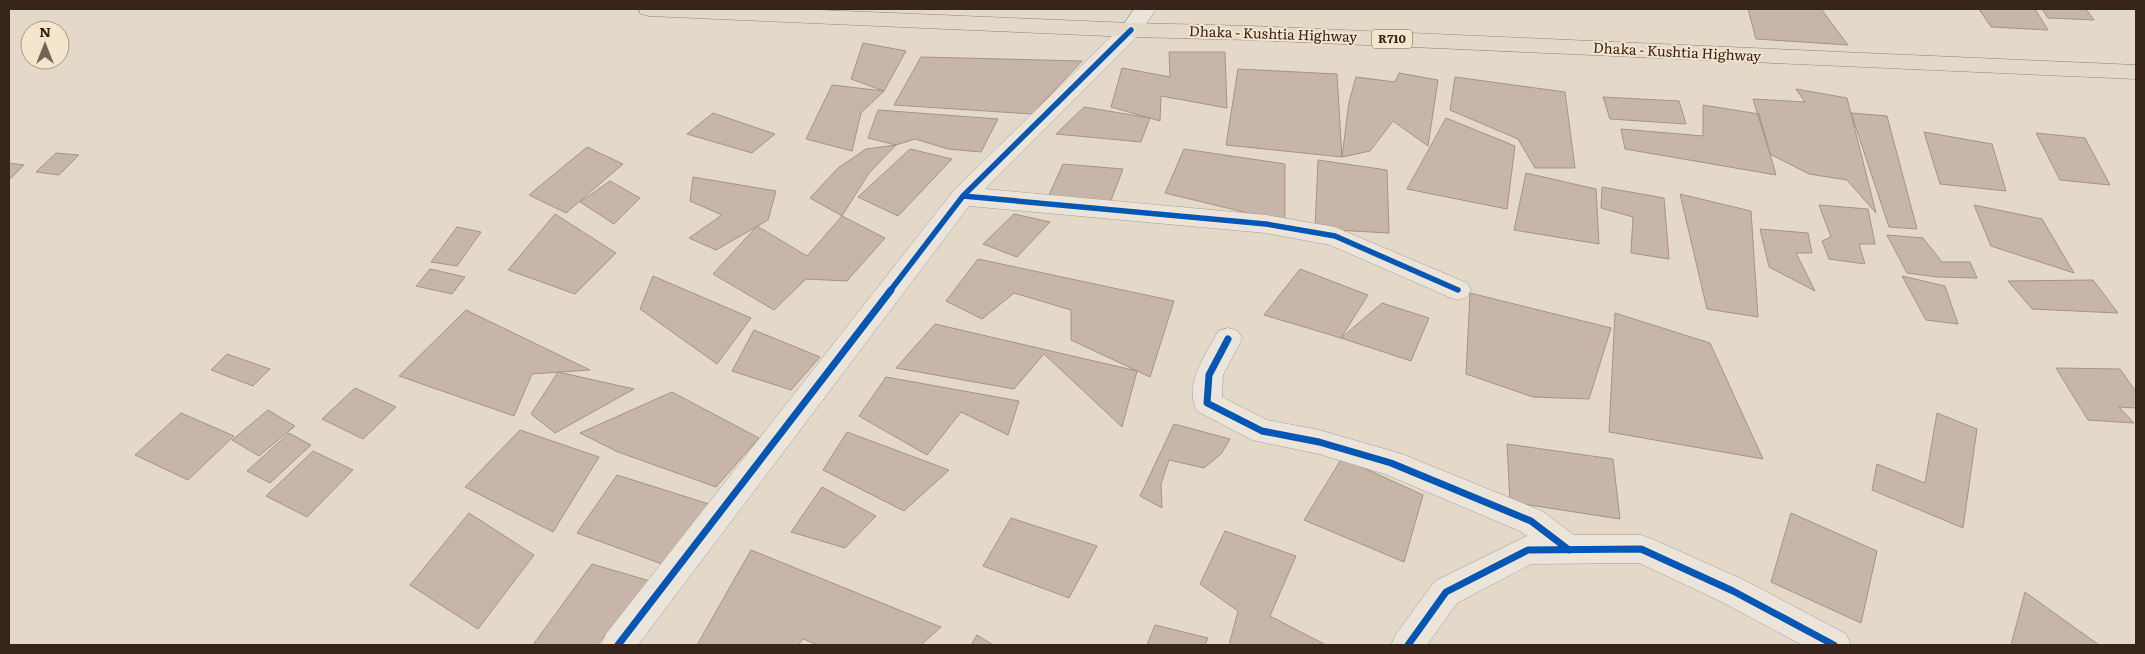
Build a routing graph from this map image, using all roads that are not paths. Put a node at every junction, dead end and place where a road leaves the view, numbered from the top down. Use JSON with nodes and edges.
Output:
{"nodes":[{"id":1,"x":649,"y":9,"type":"edge"},
{"id":2,"x":1138,"y":19,"type":"edge"},
{"id":3,"x":2136,"y":72,"type":"edge"},
{"id":4,"x":964,"y":196,"type":"junction"},
{"id":5,"x":1458,"y":290,"type":"dead end"},
{"id":6,"x":1228,"y":339,"type":"dead end"},
{"id":7,"x":1569,"y":550,"type":"junction"},
{"id":8,"x":618,"y":645,"type":"edge"},
{"id":9,"x":1408,"y":645,"type":"edge"},
{"id":10,"x":1834,"y":645,"type":"edge"}],
"edges":[{"from":1,"to":2,"type":"main road","name":"Dhaka - Kushtia Highway","number":"R710"},
{"from":2,"to":3,"type":"main road","name":"Dhaka - Kushtia Highway","number":"R710"},
{"from":2,"to":4,"type":"street"},
{"from":4,"to":5,"type":"street"},
{"from":4,"to":8,"type":"street"},
{"from":6,"to":7,"type":"street"},
{"from":7,"to":9,"type":"street"},
{"from":7,"to":10,"type":"street"}]}
